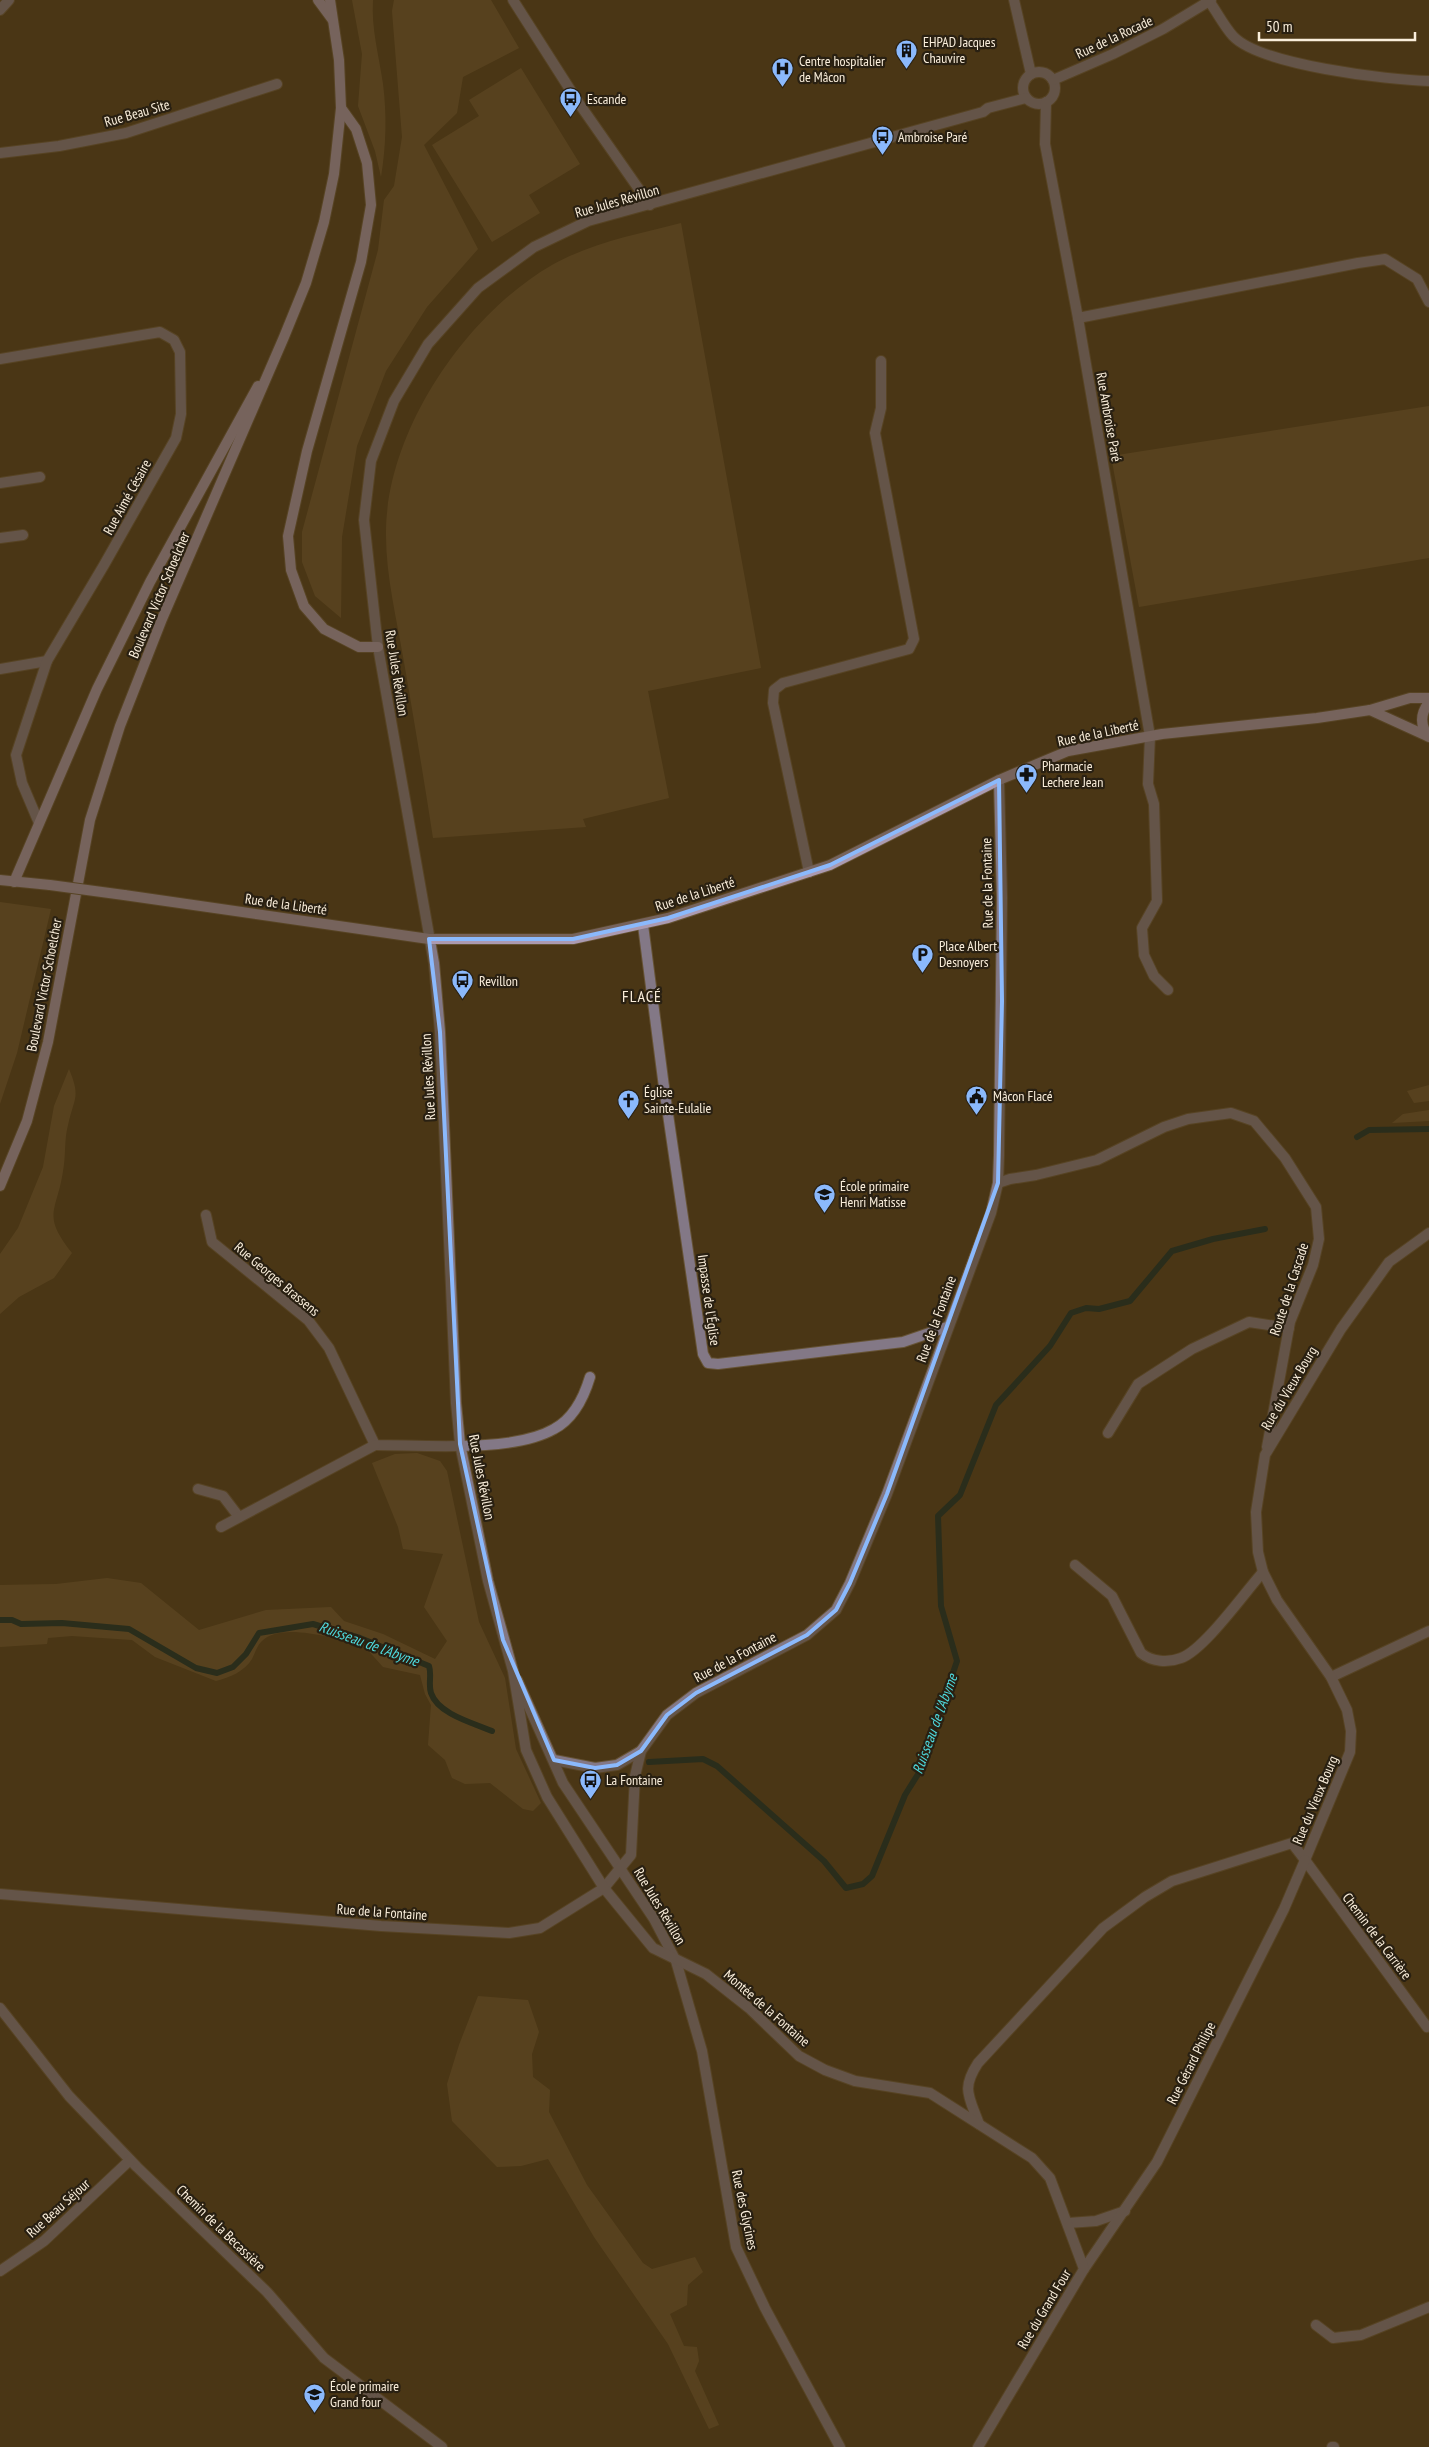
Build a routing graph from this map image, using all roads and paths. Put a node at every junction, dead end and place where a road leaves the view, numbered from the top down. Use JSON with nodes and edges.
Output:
{"nodes":[{"id":1,"x":9,"y":0,"type":"edge"},
{"id":2,"x":318,"y":0,"type":"edge"},
{"id":3,"x":330,"y":0,"type":"edge"},
{"id":4,"x":513,"y":0,"type":"edge"},
{"id":5,"x":1014,"y":0,"type":"edge"},
{"id":6,"x":1210,"y":1,"type":"edge"},
{"id":7,"x":0,"y":10,"type":"edge"},
{"id":8,"x":333,"y":20,"type":"junction"},
{"id":9,"x":1031,"y":74,"type":"junction"},
{"id":10,"x":1053,"y":80,"type":"junction"},
{"id":11,"x":1429,"y":81,"type":"edge"},
{"id":12,"x":277,"y":84,"type":"dead end"},
{"id":13,"x":1026,"y":98,"type":"junction"},
{"id":14,"x":1046,"y":102,"type":"junction"},
{"id":15,"x":341,"y":108,"type":"junction"},
{"id":16,"x":0,"y":153,"type":"edge"},
{"id":17,"x":650,"y":205,"type":"junction"},
{"id":18,"x":1429,"y":302,"type":"edge"},
{"id":19,"x":1078,"y":318,"type":"junction"},
{"id":20,"x":284,"y":337,"type":"junction"},
{"id":21,"x":0,"y":359,"type":"edge"},
{"id":22,"x":881,"y":361,"type":"dead end"},
{"id":23,"x":40,"y":477,"type":"dead end"},
{"id":24,"x":0,"y":483,"type":"edge"},
{"id":25,"x":24,"y":535,"type":"dead end"},
{"id":26,"x":0,"y":538,"type":"edge"},
{"id":27,"x":378,"y":647,"type":"junction"},
{"id":28,"x":47,"y":661,"type":"junction"},
{"id":29,"x":0,"y":669,"type":"edge"},
{"id":30,"x":1429,"y":698,"type":"edge"},
{"id":31,"x":1429,"y":702,"type":"edge"},
{"id":32,"x":1370,"y":710,"type":"junction"},
{"id":33,"x":1150,"y":736,"type":"junction"},
{"id":34,"x":1428,"y":737,"type":"edge"},
{"id":35,"x":999,"y":780,"type":"junction"},
{"id":36,"x":39,"y":823,"type":"junction"},
{"id":37,"x":808,"y":872,"type":"junction"},
{"id":38,"x":0,"y":880,"type":"edge"},
{"id":39,"x":14,"y":882,"type":"junction"},
{"id":40,"x":643,"y":924,"type":"junction"},
{"id":41,"x":429,"y":940,"type":"junction"},
{"id":42,"x":1168,"y":990,"type":"dead end"},
{"id":43,"x":998,"y":1183,"type":"junction"},
{"id":44,"x":0,"y":1186,"type":"edge"},
{"id":45,"x":206,"y":1215,"type":"dead end"},
{"id":46,"x":1429,"y":1233,"type":"edge"},
{"id":47,"x":948,"y":1327,"type":"junction"},
{"id":48,"x":1289,"y":1328,"type":"junction"},
{"id":49,"x":590,"y":1377,"type":"dead end"},
{"id":50,"x":1108,"y":1433,"type":"dead end"},
{"id":51,"x":460,"y":1444,"type":"junction"},
{"id":52,"x":375,"y":1445,"type":"junction"},
{"id":53,"x":1266,"y":1455,"type":"junction"},
{"id":54,"x":198,"y":1489,"type":"dead end"},
{"id":55,"x":240,"y":1517,"type":"junction"},
{"id":56,"x":221,"y":1528,"type":"dead end"},
{"id":57,"x":1075,"y":1565,"type":"dead end"},
{"id":58,"x":1262,"y":1572,"type":"junction"},
{"id":59,"x":1429,"y":1631,"type":"edge"},
{"id":60,"x":513,"y":1671,"type":"junction"},
{"id":61,"x":1331,"y":1677,"type":"junction"},
{"id":62,"x":641,"y":1751,"type":"junction"},
{"id":63,"x":554,"y":1760,"type":"junction"},
{"id":64,"x":1305,"y":1860,"type":"junction"},
{"id":65,"x":621,"y":1868,"type":"junction"},
{"id":66,"x":604,"y":1888,"type":"junction"},
{"id":67,"x":0,"y":1894,"type":"edge"},
{"id":68,"x":676,"y":1961,"type":"junction"},
{"id":69,"x":0,"y":2008,"type":"edge"},
{"id":70,"x":1428,"y":2028,"type":"edge"},
{"id":71,"x":979,"y":2124,"type":"junction"},
{"id":72,"x":130,"y":2160,"type":"junction"},
{"id":73,"x":1125,"y":2211,"type":"junction"},
{"id":74,"x":1068,"y":2223,"type":"junction"},
{"id":75,"x":1084,"y":2269,"type":"junction"},
{"id":76,"x":0,"y":2271,"type":"edge"},
{"id":77,"x":1429,"y":2307,"type":"edge"},
{"id":78,"x":1316,"y":2325,"type":"dead end"},
{"id":79,"x":442,"y":2447,"type":"edge"},
{"id":80,"x":840,"y":2447,"type":"edge"},
{"id":81,"x":978,"y":2447,"type":"edge"}],
"edges":[{"from":1,"to":7,"type":"street"},
{"from":2,"to":8,"type":"street","name":"Boulevard Victor Schoelcher"},
{"from":3,"to":8,"type":"street","name":"Boulevard Victor Schoelcher"},
{"from":4,"to":17,"type":"street"},
{"from":5,"to":9,"type":"street"},
{"from":6,"to":10,"type":"street","name":"Rue de la Rocade"},
{"from":6,"to":11,"type":"street"},
{"from":8,"to":15,"type":"street","name":"Boulevard Victor Schoelcher"},
{"from":9,"to":10,"type":"street"},
{"from":9,"to":13,"type":"street"},
{"from":10,"to":14,"type":"street"},
{"from":12,"to":16,"type":"street","name":"Rue Beau Site"},
{"from":13,"to":14,"type":"street"},
{"from":13,"to":17,"type":"street","name":"Rue Jules Révillon"},
{"from":14,"to":19,"type":"street","name":"Rue Ambroise Paré"},
{"from":15,"to":20,"type":"street","name":"Boulevard Victor Schoelcher"},
{"from":15,"to":27,"type":"street"},
{"from":17,"to":27,"type":"street","name":"Rue Jules Révillon"},
{"from":18,"to":19,"type":"street"},
{"from":19,"to":33,"type":"street","name":"Rue Ambroise Paré"},
{"from":20,"to":36,"type":"street"},
{"from":20,"to":44,"type":"street","name":"Boulevard Victor Schoelcher"},
{"from":21,"to":28,"type":"street","name":"Rue Aimé Césaire"},
{"from":22,"to":37,"type":"street"},
{"from":23,"to":24,"type":"street"},
{"from":25,"to":26,"type":"street"},
{"from":27,"to":41,"type":"street","name":"Rue Jules Révillon"},
{"from":28,"to":29,"type":"street"},
{"from":28,"to":36,"type":"street","name":"Rue Aimé Césaire"},
{"from":30,"to":32,"type":"street","name":"Rue de la Liberté"},
{"from":31,"to":34,"type":"street"},
{"from":32,"to":33,"type":"street","name":"Rue de la Liberté"},
{"from":32,"to":34,"type":"street"},
{"from":33,"to":35,"type":"street","name":"Rue de la Liberté"},
{"from":33,"to":42,"type":"street","name":"Rue Ambroise Paré"},
{"from":35,"to":37,"type":"street","name":"Rue de la Liberté"},
{"from":35,"to":43,"type":"street","name":"Rue de la Fontaine"},
{"from":36,"to":39,"type":"street"},
{"from":37,"to":40,"type":"street","name":"Rue de la Liberté"},
{"from":38,"to":39,"type":"street","name":"Rue de la Liberté"},
{"from":39,"to":41,"type":"street","name":"Rue de la Liberté","bridge":true},
{"from":40,"to":41,"type":"street","name":"Rue de la Liberté"},
{"from":40,"to":47,"type":"street","name":"Impasse de l'Église"},
{"from":41,"to":51,"type":"street","name":"Rue Jules Révillon"},
{"from":43,"to":47,"type":"street","name":"Rue de la Fontaine"},
{"from":43,"to":48,"type":"street","name":"Route de la Cascade"},
{"from":45,"to":52,"type":"street","name":"Rue Georges Brassens"},
{"from":46,"to":53,"type":"street","name":"Rue du Vieux Bourg"},
{"from":47,"to":62,"type":"street","name":"Rue de la Fontaine"},
{"from":48,"to":50,"type":"street"},
{"from":48,"to":53,"type":"street","name":"Route de la Cascade"},
{"from":49,"to":51,"type":"street"},
{"from":51,"to":52,"type":"street"},
{"from":51,"to":60,"type":"street","name":"Rue Jules Révillon"},
{"from":52,"to":55,"type":"street"},
{"from":53,"to":58,"type":"street","name":"Rue du Vieux Bourg"},
{"from":54,"to":55,"type":"street"},
{"from":55,"to":56,"type":"street"},
{"from":57,"to":58,"type":"street"},
{"from":58,"to":61,"type":"street","name":"Rue du Vieux Bourg"},
{"from":59,"to":61,"type":"street"},
{"from":60,"to":63,"type":"street","name":"Rue Jules Révillon"},
{"from":60,"to":66,"type":"street","name":"Rue Jules Révillon"},
{"from":61,"to":64,"type":"street","name":"Rue du Vieux Bourg"},
{"from":62,"to":63,"type":"street","name":"Rue de la Fontaine"},
{"from":62,"to":65,"type":"street","name":"Rue de la Fontaine"},
{"from":63,"to":65,"type":"street","name":"Rue Jules Révillon"},
{"from":64,"to":70,"type":"street","name":"Chemin de la Carrière"},
{"from":64,"to":71,"type":"street","name":"Rue du Vieux Bourg"},
{"from":64,"to":73,"type":"street","name":"Rue Gérard Philipe"},
{"from":65,"to":66,"type":"street","name":"Rue de la Fontaine"},
{"from":65,"to":68,"type":"street","name":"Rue Jules Révillon"},
{"from":66,"to":67,"type":"street","name":"Rue de la Fontaine"},
{"from":66,"to":68,"type":"street","name":"Rue Jules Révillon"},
{"from":68,"to":71,"type":"street","name":"Montée de la Fontaine"},
{"from":68,"to":80,"type":"street","name":"Rue des Glycines"},
{"from":69,"to":72,"type":"street","name":"Chemin de la Becassière"},
{"from":71,"to":74,"type":"street","name":"Rue du Grand Four"},
{"from":72,"to":76,"type":"street","name":"Rue Beau Séjour"},
{"from":72,"to":79,"type":"street","name":"Chemin de la Becassière"},
{"from":73,"to":74,"type":"street"},
{"from":73,"to":75,"type":"street","name":"Rue Gérard Philipe"},
{"from":74,"to":75,"type":"street","name":"Rue du Grand Four"},
{"from":75,"to":81,"type":"street","name":"Rue du Grand Four"},
{"from":77,"to":78,"type":"street"}]}
